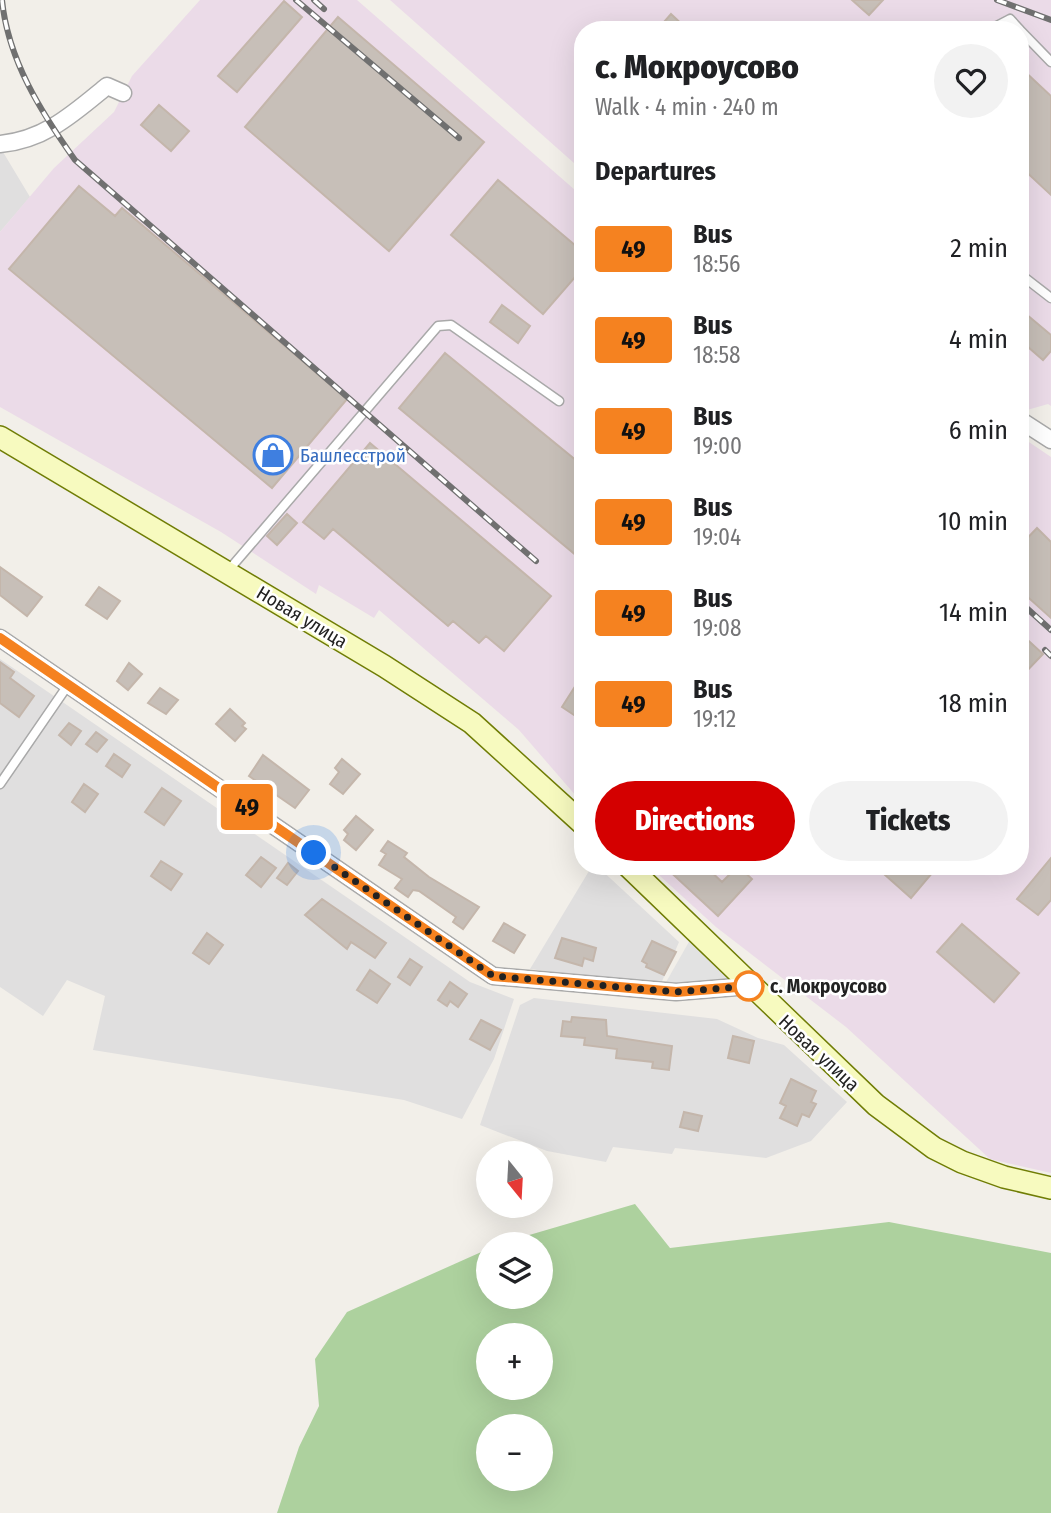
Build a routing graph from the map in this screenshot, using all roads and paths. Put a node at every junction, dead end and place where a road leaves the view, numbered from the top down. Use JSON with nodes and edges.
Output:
{"nodes":[{"id":1,"x":1029,"y":39,"type":"edge"},
{"id":2,"x":1051,"y":62,"type":"edge"},
{"id":3,"x":123,"y":93,"type":"dead end"},
{"id":4,"x":0,"y":144,"type":"edge"},
{"id":5,"x":1029,"y":281,"type":"edge"},
{"id":6,"x":1051,"y":298,"type":"edge"},
{"id":7,"x":559,"y":401,"type":"dead end"},
{"id":8,"x":1029,"y":426,"type":"edge"},
{"id":9,"x":0,"y":437,"type":"edge"},
{"id":10,"x":1051,"y":440,"type":"edge"},
{"id":11,"x":227,"y":572,"type":"junction"},
{"id":12,"x":0,"y":638,"type":"edge"},
{"id":13,"x":68,"y":685,"type":"junction"},
{"id":14,"x":0,"y":784,"type":"edge"},
{"id":15,"x":574,"y":816,"type":"edge"},
{"id":16,"x":637,"y":875,"type":"edge"},
{"id":17,"x":749,"y":986,"type":"junction"},
{"id":18,"x":1051,"y":1188,"type":"edge"}],
"edges":[{"from":1,"to":2,"type":"lane"},
{"from":3,"to":4,"type":"street"},
{"from":5,"to":6,"type":"lane"},
{"from":7,"to":11,"type":"lane"},
{"from":8,"to":10,"type":"street"},
{"from":9,"to":11,"type":"main road","name":"Новая улица"},
{"from":11,"to":15,"type":"main road","name":"Новая улица"},
{"from":12,"to":13,"type":"street"},
{"from":13,"to":14,"type":"lane"},
{"from":13,"to":17,"type":"street"},
{"from":16,"to":17,"type":"main road","name":"Новая улица"},
{"from":17,"to":18,"type":"main road","name":"Новая улица"}]}
